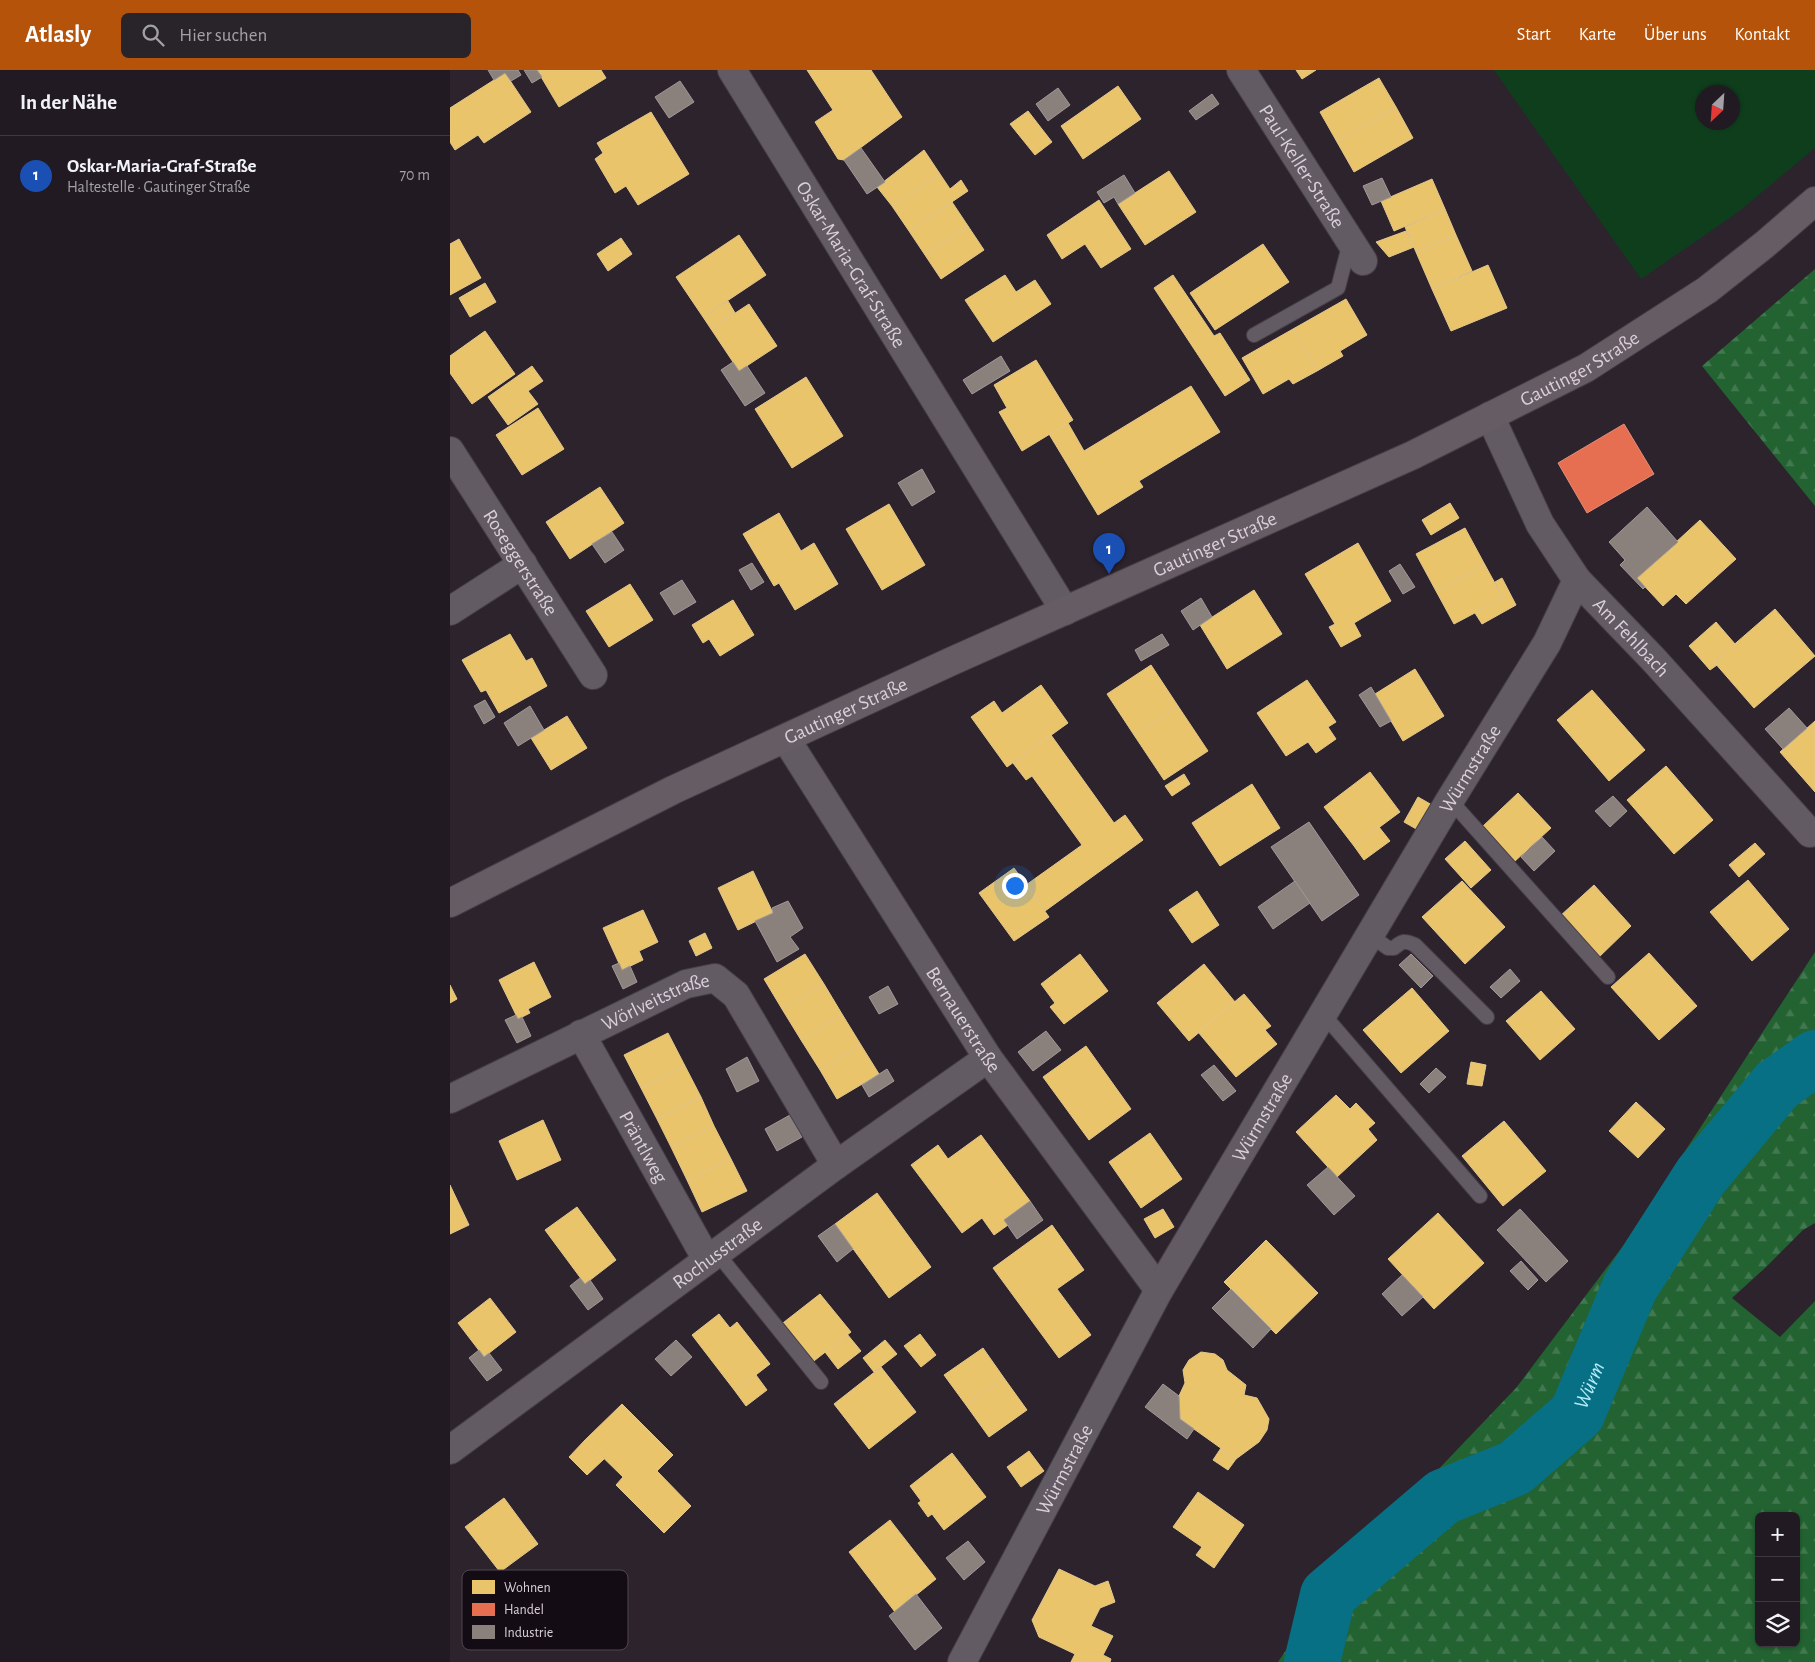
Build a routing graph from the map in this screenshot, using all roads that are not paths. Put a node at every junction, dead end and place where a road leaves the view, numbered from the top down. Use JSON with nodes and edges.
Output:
{"nodes":[{"id":1,"x":732,"y":70,"type":"edge"},
{"id":2,"x":1241,"y":70,"type":"edge"},
{"id":3,"x":1815,"y":200,"type":"edge"},
{"id":4,"x":1356,"y":252,"type":"joint"},
{"id":5,"x":1254,"y":335,"type":"dead end"},
{"id":6,"x":1490,"y":416,"type":"junction"},
{"id":7,"x":450,"y":451,"type":"edge"},
{"id":8,"x":523,"y":564,"type":"junction"},
{"id":9,"x":1578,"y":580,"type":"junction"},
{"id":10,"x":450,"y":611,"type":"edge"},
{"id":11,"x":1065,"y":611,"type":"junction"},
{"id":12,"x":594,"y":675,"type":"dead end"},
{"id":13,"x":786,"y":739,"type":"junction"},
{"id":14,"x":1450,"y":800,"type":"junction"},
{"id":15,"x":1810,"y":833,"type":"dead end"},
{"id":16,"x":450,"y":903,"type":"edge"},
{"id":17,"x":1370,"y":935,"type":"junction"},
{"id":18,"x":1608,"y":977,"type":"dead end"},
{"id":19,"x":1323,"y":1014,"type":"junction"},
{"id":20,"x":1487,"y":1017,"type":"dead end"},
{"id":21,"x":581,"y":1034,"type":"junction"},
{"id":22,"x":988,"y":1058,"type":"junction"},
{"id":23,"x":450,"y":1098,"type":"edge"},
{"id":24,"x":836,"y":1164,"type":"junction"},
{"id":25,"x":1480,"y":1196,"type":"dead end"},
{"id":26,"x":712,"y":1256,"type":"junction"},
{"id":27,"x":1159,"y":1290,"type":"junction"},
{"id":28,"x":821,"y":1382,"type":"dead end"},
{"id":29,"x":450,"y":1450,"type":"edge"},
{"id":30,"x":962,"y":1662,"type":"edge"}],
"edges":[{"from":1,"to":11,"type":"street","name":"Oskar-Maria-Graf-Straße"},
{"from":2,"to":4,"type":"street","name":"Paul-Keller-Straße"},
{"from":3,"to":6,"type":"main road","name":"Gautinger Straße"},
{"from":4,"to":5,"type":"lane"},
{"from":6,"to":9,"type":"street","name":"Am Fehlbach"},
{"from":6,"to":11,"type":"main road","name":"Gautinger Straße"},
{"from":7,"to":8,"type":"street","name":"Roseggerstraße"},
{"from":8,"to":10,"type":"street"},
{"from":8,"to":12,"type":"street","name":"Roseggerstraße"},
{"from":9,"to":14,"type":"street","name":"Würmstraße"},
{"from":9,"to":15,"type":"street","name":"Am Fehlbach"},
{"from":11,"to":13,"type":"main road","name":"Gautinger Straße"},
{"from":13,"to":16,"type":"main road","name":"Gautinger Straße"},
{"from":13,"to":22,"type":"street","name":"Bernauerstraße"},
{"from":14,"to":17,"type":"street","name":"Würmstraße"},
{"from":14,"to":18,"type":"lane"},
{"from":17,"to":19,"type":"street","name":"Würmstraße"},
{"from":17,"to":20,"type":"lane"},
{"from":19,"to":25,"type":"lane"},
{"from":19,"to":27,"type":"street","name":"Würmstraße"},
{"from":21,"to":23,"type":"street","name":"Wörlveitstraße"},
{"from":21,"to":24,"type":"street","name":"Wörlveitstraße"},
{"from":21,"to":26,"type":"street","name":"Präntlweg"},
{"from":22,"to":24,"type":"street","name":"Rochusstraße"},
{"from":22,"to":27,"type":"street","name":"Bernauerstraße"},
{"from":24,"to":26,"type":"street","name":"Rochusstraße"},
{"from":26,"to":28,"type":"lane"},
{"from":26,"to":29,"type":"street","name":"Rochusstraße"},
{"from":27,"to":30,"type":"street","name":"Würmstraße"}]}
